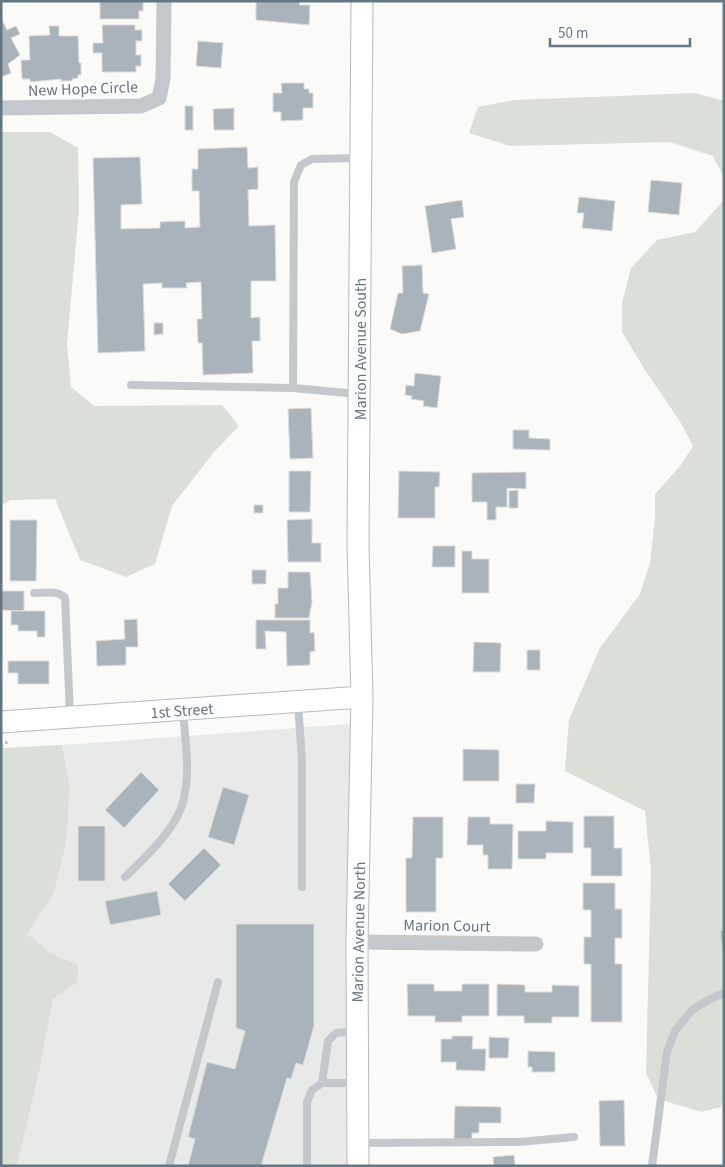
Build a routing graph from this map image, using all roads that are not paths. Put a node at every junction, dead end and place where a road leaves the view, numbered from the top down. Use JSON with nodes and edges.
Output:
{"nodes":[{"id":1,"x":164,"y":1,"type":"edge"},
{"id":2,"x":362,"y":1,"type":"edge"},
{"id":3,"x":1,"y":108,"type":"edge"},
{"id":4,"x":361,"y":158,"type":"junction"},
{"id":5,"x":131,"y":385,"type":"dead end"},
{"id":6,"x":293,"y":388,"type":"junction"},
{"id":7,"x":359,"y":394,"type":"junction"},
{"id":8,"x":34,"y":592,"type":"dead end"},
{"id":9,"x":362,"y":697,"type":"junction"},
{"id":10,"x":297,"y":702,"type":"junction"},
{"id":11,"x":184,"y":710,"type":"junction"},
{"id":12,"x":71,"y":718,"type":"junction"},
{"id":13,"x":5,"y":732,"type":"edge"},
{"id":14,"x":125,"y":877,"type":"dead end"},
{"id":15,"x":302,"y":887,"type":"dead end"},
{"id":16,"x":357,"y":942,"type":"junction"},
{"id":17,"x":536,"y":944,"type":"dead end"},
{"id":18,"x":218,"y":982,"type":"dead end"},
{"id":19,"x":724,"y":993,"type":"edge"},
{"id":20,"x":357,"y":1030,"type":"junction"},
{"id":21,"x":322,"y":1083,"type":"junction"},
{"id":22,"x":357,"y":1083,"type":"junction"},
{"id":23,"x":574,"y":1137,"type":"dead end"},
{"id":24,"x":358,"y":1143,"type":"junction"},
{"id":25,"x":169,"y":1166,"type":"edge"},
{"id":26,"x":306,"y":1166,"type":"edge"},
{"id":27,"x":358,"y":1166,"type":"edge"},
{"id":28,"x":652,"y":1166,"type":"edge"}],
"edges":[{"from":1,"to":3,"type":"street","name":"New Hope Circle"},
{"from":2,"to":4,"type":"main road","name":"Marion Avenue South"},
{"from":4,"to":6,"type":"lane"},
{"from":4,"to":7,"type":"main road","name":"Marion Avenue South"},
{"from":5,"to":6,"type":"lane"},
{"from":6,"to":7,"type":"lane"},
{"from":7,"to":9,"type":"main road","name":"Marion Avenue South"},
{"from":8,"to":12,"type":"lane"},
{"from":9,"to":10,"type":"main road","name":"1st Street"},
{"from":9,"to":16,"type":"main road","name":"Marion Avenue North"},
{"from":10,"to":11,"type":"main road","name":"1st Street"},
{"from":10,"to":15,"type":"lane"},
{"from":11,"to":12,"type":"main road","name":"1st Street"},
{"from":11,"to":14,"type":"lane"},
{"from":12,"to":13,"type":"main road","name":"1st Street"},
{"from":16,"to":17,"type":"street","name":"Marion Court"},
{"from":16,"to":20,"type":"main road","name":"Marion Avenue North"},
{"from":18,"to":25,"type":"lane"},
{"from":19,"to":28,"type":"lane"},
{"from":20,"to":21,"type":"lane"},
{"from":20,"to":22,"type":"main road","name":"Marion Avenue North"},
{"from":21,"to":22,"type":"lane"},
{"from":21,"to":26,"type":"lane"},
{"from":22,"to":24,"type":"main road","name":"Marion Avenue North"},
{"from":23,"to":24,"type":"lane"},
{"from":24,"to":27,"type":"main road","name":"Marion Avenue North"}]}
